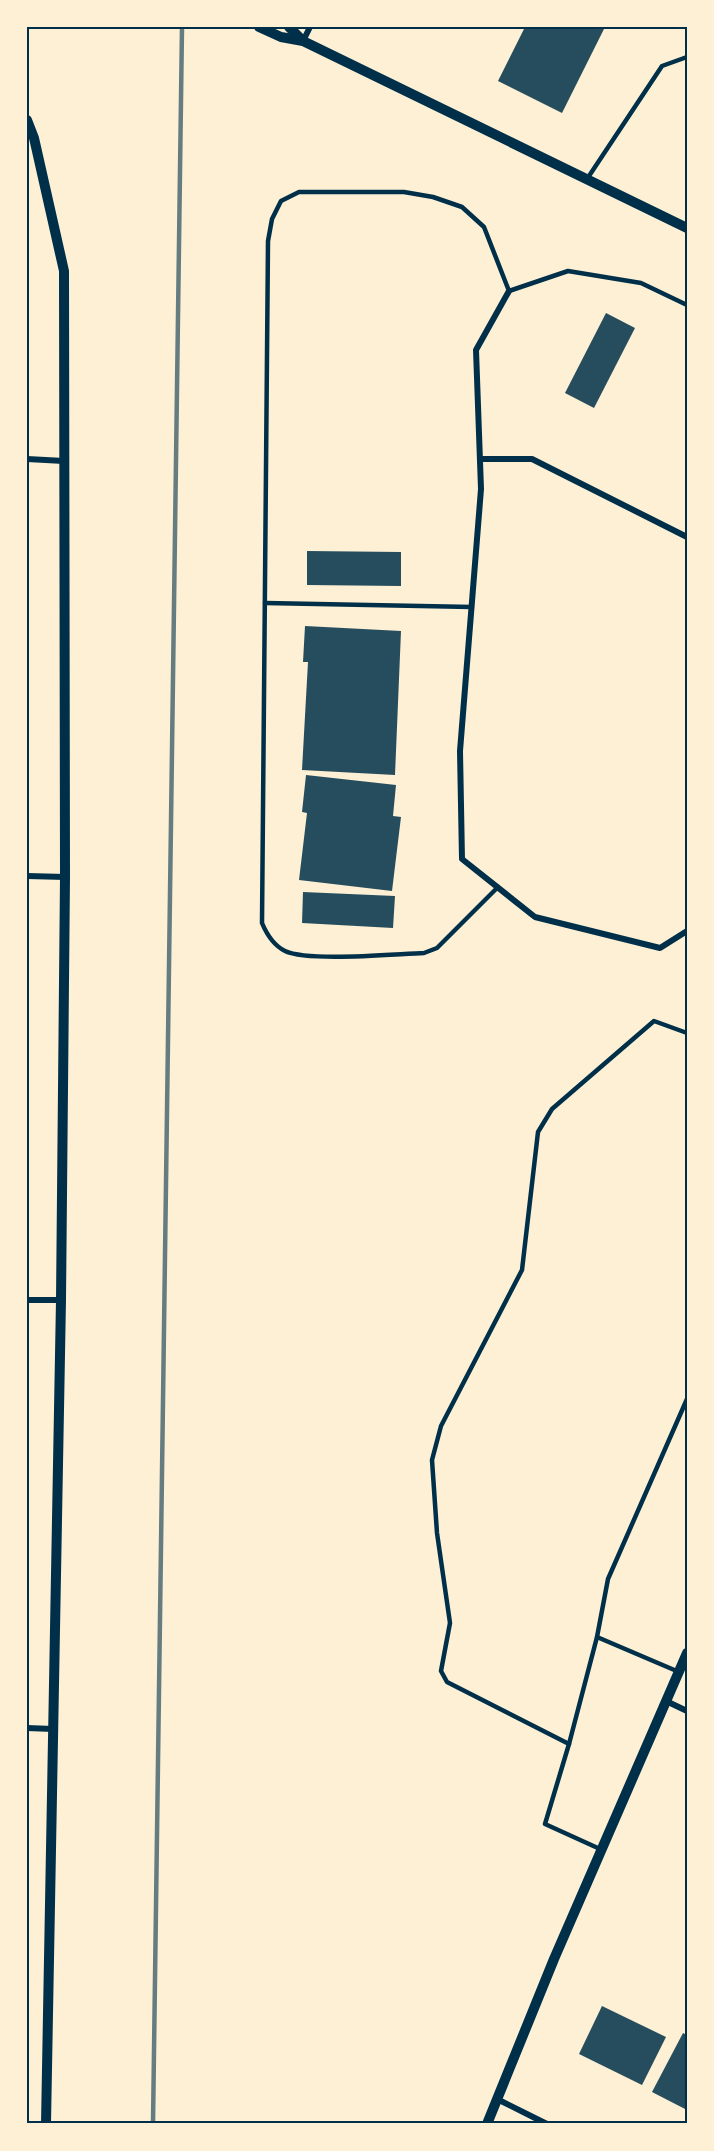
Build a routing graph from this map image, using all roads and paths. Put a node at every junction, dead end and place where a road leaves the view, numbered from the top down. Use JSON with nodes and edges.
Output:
{"nodes":[{"id":1,"x":259,"y":27,"type":"edge"},
{"id":2,"x":289,"y":27,"type":"edge"},
{"id":3,"x":310,"y":27,"type":"edge"},
{"id":4,"x":303,"y":41,"type":"junction"},
{"id":5,"x":687,"y":57,"type":"edge"},
{"id":6,"x":27,"y":120,"type":"edge"},
{"id":7,"x":587,"y":179,"type":"junction"},
{"id":8,"x":686,"y":227,"type":"edge"},
{"id":9,"x":508,"y":291,"type":"junction"},
{"id":10,"x":687,"y":305,"type":"edge"},
{"id":11,"x":27,"y":459,"type":"edge"},
{"id":12,"x":480,"y":459,"type":"junction"},
{"id":13,"x":64,"y":461,"type":"junction"},
{"id":14,"x":687,"y":537,"type":"edge"},
{"id":15,"x":265,"y":603,"type":"junction"},
{"id":16,"x":472,"y":607,"type":"junction"},
{"id":17,"x":27,"y":876,"type":"edge"},
{"id":18,"x":65,"y":877,"type":"junction"},
{"id":19,"x":498,"y":887,"type":"junction"},
{"id":20,"x":687,"y":931,"type":"edge"},
{"id":21,"x":687,"y":1033,"type":"edge"},
{"id":22,"x":27,"y":1300,"type":"edge"},
{"id":23,"x":61,"y":1300,"type":"junction"},
{"id":24,"x":687,"y":1399,"type":"edge"},
{"id":25,"x":597,"y":1637,"type":"junction"},
{"id":26,"x":687,"y":1653,"type":"edge"},
{"id":27,"x":679,"y":1672,"type":"junction"},
{"id":28,"x":666,"y":1701,"type":"junction"},
{"id":29,"x":687,"y":1711,"type":"edge"},
{"id":30,"x":27,"y":1728,"type":"edge"},
{"id":31,"x":53,"y":1729,"type":"junction"},
{"id":32,"x":569,"y":1744,"type":"junction"},
{"id":33,"x":601,"y":1850,"type":"junction"},
{"id":34,"x":497,"y":2099,"type":"junction"},
{"id":35,"x":46,"y":2124,"type":"edge"},
{"id":36,"x":487,"y":2124,"type":"edge"},
{"id":37,"x":547,"y":2124,"type":"edge"}],
"edges":[{"from":1,"to":4,"type":"street"},
{"from":2,"to":4,"type":"street"},
{"from":3,"to":4,"type":"street"},
{"from":4,"to":7,"type":"street"},
{"from":5,"to":7,"type":"lane"},
{"from":6,"to":13,"type":"street"},
{"from":7,"to":8,"type":"street"},
{"from":9,"to":10,"type":"lane"},
{"from":9,"to":12,"type":"street"},
{"from":9,"to":15,"type":"lane"},
{"from":11,"to":13,"type":"street"},
{"from":12,"to":14,"type":"street"},
{"from":12,"to":16,"type":"street"},
{"from":13,"to":18,"type":"street"},
{"from":15,"to":16,"type":"lane"},
{"from":15,"to":19,"type":"lane"},
{"from":16,"to":19,"type":"street"},
{"from":17,"to":18,"type":"street"},
{"from":18,"to":23,"type":"street"},
{"from":19,"to":20,"type":"street"},
{"from":21,"to":32,"type":"lane"},
{"from":22,"to":23,"type":"street"},
{"from":23,"to":31,"type":"street"},
{"from":24,"to":25,"type":"lane"},
{"from":25,"to":27,"type":"lane"},
{"from":25,"to":32,"type":"lane"},
{"from":26,"to":27,"type":"street"},
{"from":27,"to":28,"type":"street"},
{"from":28,"to":29,"type":"street"},
{"from":28,"to":33,"type":"street"},
{"from":30,"to":31,"type":"street"},
{"from":31,"to":35,"type":"street"},
{"from":32,"to":33,"type":"lane"},
{"from":33,"to":34,"type":"street"},
{"from":34,"to":36,"type":"street"},
{"from":34,"to":37,"type":"street"}]}
